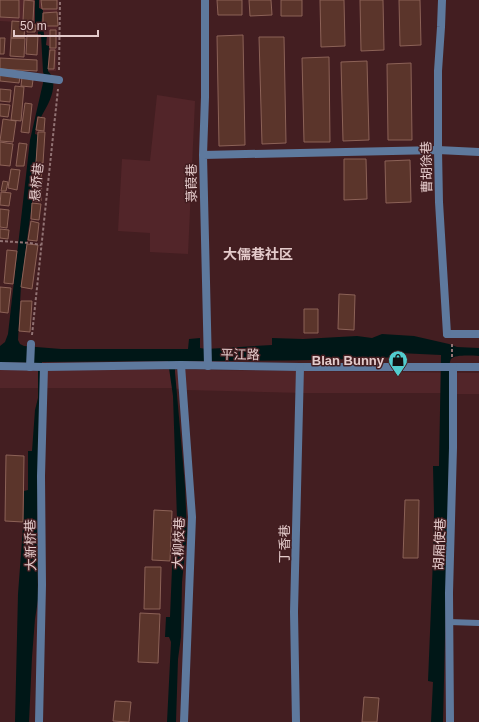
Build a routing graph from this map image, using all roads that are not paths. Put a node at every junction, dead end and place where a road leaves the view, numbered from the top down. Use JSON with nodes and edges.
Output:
{"nodes":[{"id":1,"x":205,"y":0,"type":"edge"},
{"id":2,"x":442,"y":0,"type":"edge"},
{"id":3,"x":0,"y":72,"type":"edge"},
{"id":4,"x":57,"y":80,"type":"road end"},
{"id":5,"x":438,"y":150,"type":"junction"},
{"id":6,"x":479,"y":152,"type":"edge"},
{"id":7,"x":203,"y":155,"type":"junction"},
{"id":8,"x":479,"y":334,"type":"edge"},
{"id":9,"x":31,"y":344,"type":"road end"},
{"id":10,"x":208,"y":364,"type":"junction"},
{"id":11,"x":0,"y":366,"type":"edge"},
{"id":12,"x":37,"y":366,"type":"junction"},
{"id":13,"x":175,"y":366,"type":"junction"},
{"id":14,"x":300,"y":367,"type":"junction"},
{"id":15,"x":452,"y":367,"type":"junction"},
{"id":16,"x":479,"y":367,"type":"edge"},
{"id":17,"x":450,"y":622,"type":"junction"},
{"id":18,"x":479,"y":623,"type":"edge"},
{"id":19,"x":39,"y":722,"type":"edge"},
{"id":20,"x":184,"y":722,"type":"edge"},
{"id":21,"x":296,"y":722,"type":"edge"},
{"id":22,"x":450,"y":722,"type":"edge"}],
"edges":[{"from":1,"to":7,"type":"street","name":"菉葭巷"},
{"from":2,"to":5,"type":"street","name":"曹胡徐巷"},
{"from":3,"to":4,"type":"street"},
{"from":5,"to":6,"type":"street"},
{"from":5,"to":7,"type":"street"},
{"from":5,"to":8,"type":"street","name":"曹胡徐巷"},
{"from":7,"to":10,"type":"street","name":"菉葭巷"},
{"from":9,"to":12,"type":"street"},
{"from":10,"to":13,"type":"street","name":"平江路"},
{"from":10,"to":14,"type":"street","name":"平江路"},
{"from":11,"to":12,"type":"street","name":"平江路"},
{"from":12,"to":13,"type":"street","name":"平江路"},
{"from":12,"to":19,"type":"street","name":"大新桥巷"},
{"from":13,"to":20,"type":"street","name":"大柳枝巷"},
{"from":14,"to":15,"type":"street","name":"平江路"},
{"from":14,"to":21,"type":"street","name":"丁香巷"},
{"from":15,"to":16,"type":"street","name":"平江路"},
{"from":15,"to":17,"type":"street","name":"胡厢使巷"},
{"from":17,"to":18,"type":"lane"},
{"from":17,"to":22,"type":"street","name":"胡厢使巷"}]}
